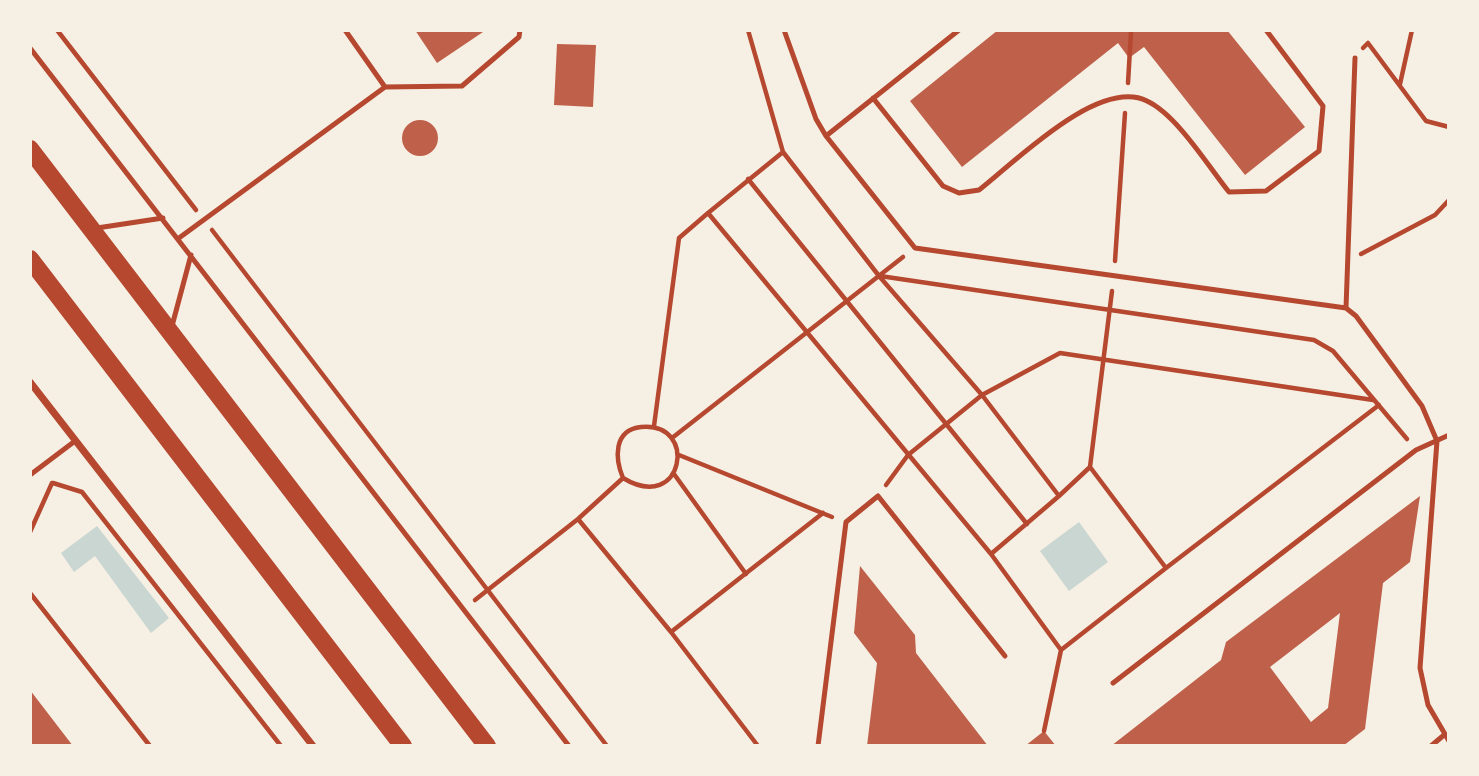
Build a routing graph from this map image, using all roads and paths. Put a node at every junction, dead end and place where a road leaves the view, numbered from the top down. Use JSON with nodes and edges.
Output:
{"nodes":[{"id":1,"x":57,"y":30,"type":"edge"},
{"id":2,"x":345,"y":30,"type":"edge"},
{"id":3,"x":520,"y":30,"type":"edge"},
{"id":4,"x":748,"y":30,"type":"edge"},
{"id":5,"x":784,"y":30,"type":"edge"},
{"id":6,"x":959,"y":30,"type":"edge"},
{"id":7,"x":1266,"y":30,"type":"edge"},
{"id":8,"x":1412,"y":30,"type":"edge"},
{"id":9,"x":1132,"y":32,"type":"dead end"},
{"id":10,"x":30,"y":48,"type":"edge"},
{"id":11,"x":1354,"y":58,"type":"joint"},
{"id":12,"x":1400,"y":85,"type":"junction"},
{"id":13,"x":385,"y":88,"type":"junction"},
{"id":14,"x":1127,"y":97,"type":"junction"},
{"id":15,"x":873,"y":98,"type":"junction"},
{"id":16,"x":1449,"y":127,"type":"edge"},
{"id":17,"x":826,"y":136,"type":"junction"},
{"id":18,"x":30,"y":149,"type":"edge"},
{"id":19,"x":783,"y":152,"type":"junction"},
{"id":20,"x":748,"y":179,"type":"junction"},
{"id":21,"x":1449,"y":200,"type":"edge"},
{"id":22,"x":708,"y":213,"type":"junction"},
{"id":23,"x":163,"y":218,"type":"junction"},
{"id":24,"x":203,"y":219,"type":"junction"},
{"id":25,"x":91,"y":229,"type":"junction"},
{"id":26,"x":179,"y":239,"type":"junction"},
{"id":27,"x":915,"y":248,"type":"junction"},
{"id":28,"x":191,"y":254,"type":"junction"},
{"id":29,"x":30,"y":259,"type":"edge"},
{"id":30,"x":1349,"y":260,"type":"junction"},
{"id":31,"x":1114,"y":274,"type":"junction"},
{"id":32,"x":879,"y":276,"type":"junction"},
{"id":33,"x":847,"y":301,"type":"junction"},
{"id":34,"x":1346,"y":308,"type":"junction"},
{"id":35,"x":1109,"y":312,"type":"junction"},
{"id":36,"x":807,"y":332,"type":"junction"},
{"id":37,"x":171,"y":333,"type":"junction"},
{"id":38,"x":1103,"y":360,"type":"junction"},
{"id":39,"x":30,"y":382,"type":"edge"},
{"id":40,"x":982,"y":395,"type":"junction"},
{"id":41,"x":1374,"y":400,"type":"junction"},
{"id":42,"x":1379,"y":405,"type":"junction"},
{"id":43,"x":946,"y":424,"type":"junction"},
{"id":44,"x":654,"y":426,"type":"junction"},
{"id":45,"x":1449,"y":435,"type":"edge"},
{"id":46,"x":672,"y":438,"type":"junction"},
{"id":47,"x":75,"y":441,"type":"junction"},
{"id":48,"x":1437,"y":441,"type":"junction"},
{"id":49,"x":1416,"y":450,"type":"junction"},
{"id":50,"x":679,"y":455,"type":"junction"},
{"id":51,"x":908,"y":455,"type":"junction"},
{"id":52,"x":40,"y":467,"type":"junction"},
{"id":53,"x":1090,"y":467,"type":"junction"},
{"id":54,"x":674,"y":474,"type":"junction"},
{"id":55,"x":30,"y":475,"type":"edge"},
{"id":56,"x":623,"y":478,"type":"junction"},
{"id":57,"x":52,"y":484,"type":"junction"},
{"id":58,"x":878,"y":496,"type":"junction"},
{"id":59,"x":1059,"y":496,"type":"junction"},
{"id":60,"x":823,"y":513,"type":"junction"},
{"id":61,"x":578,"y":519,"type":"junction"},
{"id":62,"x":846,"y":522,"type":"junction"},
{"id":63,"x":1027,"y":524,"type":"junction"},
{"id":64,"x":30,"y":532,"type":"edge"},
{"id":65,"x":991,"y":554,"type":"junction"},
{"id":66,"x":1166,"y":568,"type":"junction"},
{"id":67,"x":746,"y":574,"type":"junction"},
{"id":68,"x":488,"y":590,"type":"junction"},
{"id":69,"x":30,"y":593,"type":"edge"},
{"id":70,"x":463,"y":609,"type":"junction"},
{"id":71,"x":671,"y":632,"type":"junction"},
{"id":72,"x":1061,"y":650,"type":"junction"},
{"id":73,"x":1005,"y":656,"type":"dead end"},
{"id":74,"x":1112,"y":683,"type":"dead end"},
{"id":75,"x":1044,"y":731,"type":"dead end"},
{"id":76,"x":1444,"y":735,"type":"junction"},
{"id":77,"x":1449,"y":741,"type":"edge"},
{"id":78,"x":150,"y":746,"type":"edge"},
{"id":79,"x":281,"y":746,"type":"edge"},
{"id":80,"x":313,"y":746,"type":"edge"},
{"id":81,"x":403,"y":746,"type":"edge"},
{"id":82,"x":487,"y":746,"type":"edge"},
{"id":83,"x":569,"y":746,"type":"edge"},
{"id":84,"x":607,"y":746,"type":"edge"},
{"id":85,"x":758,"y":746,"type":"edge"},
{"id":86,"x":818,"y":746,"type":"edge"},
{"id":87,"x":1431,"y":746,"type":"edge"}],
"edges":[{"from":1,"to":24,"type":"path"},
{"from":2,"to":13,"type":"lane"},
{"from":3,"to":13,"type":"lane"},
{"from":4,"to":19,"type":"path"},
{"from":5,"to":17,"type":"lane"},
{"from":6,"to":15,"type":"lane"},
{"from":7,"to":14,"type":"lane"},
{"from":8,"to":12,"type":"path"},
{"from":9,"to":14,"type":"path"},
{"from":10,"to":23,"type":"lane"},
{"from":11,"to":12,"type":"path"},
{"from":11,"to":30,"type":"lane"},
{"from":12,"to":16,"type":"path"},
{"from":13,"to":24,"type":"lane"},
{"from":14,"to":15,"type":"lane"},
{"from":14,"to":31,"type":"path"},
{"from":15,"to":17,"type":"lane"},
{"from":17,"to":27,"type":"lane"},
{"from":18,"to":25,"type":"main road"},
{"from":19,"to":20,"type":"path"},
{"from":19,"to":32,"type":"path"},
{"from":20,"to":22,"type":"path"},
{"from":20,"to":33,"type":"path"},
{"from":21,"to":30,"type":"path"},
{"from":22,"to":36,"type":"path"},
{"from":22,"to":44,"type":"path"},
{"from":23,"to":25,"type":"lane"},
{"from":23,"to":26,"type":"lane"},
{"from":24,"to":26,"type":"lane"},
{"from":24,"to":68,"type":"path"},
{"from":25,"to":37,"type":"main road"},
{"from":26,"to":28,"type":"lane"},
{"from":27,"to":31,"type":"lane"},
{"from":27,"to":32,"type":"path"},
{"from":28,"to":37,"type":"lane"},
{"from":28,"to":70,"type":"lane"},
{"from":29,"to":81,"type":"main road"},
{"from":30,"to":34,"type":"lane"},
{"from":31,"to":34,"type":"lane"},
{"from":31,"to":35,"type":"path"},
{"from":32,"to":33,"type":"path"},
{"from":32,"to":35,"type":"path"},
{"from":32,"to":40,"type":"path"},
{"from":33,"to":36,"type":"path"},
{"from":33,"to":43,"type":"path"},
{"from":34,"to":48,"type":"lane"},
{"from":35,"to":38,"type":"path"},
{"from":35,"to":41,"type":"path"},
{"from":36,"to":46,"type":"path"},
{"from":36,"to":51,"type":"path"},
{"from":37,"to":82,"type":"main road"},
{"from":38,"to":40,"type":"path"},
{"from":38,"to":41,"type":"path"},
{"from":38,"to":53,"type":"path"},
{"from":39,"to":47,"type":"street"},
{"from":40,"to":43,"type":"path"},
{"from":40,"to":59,"type":"path"},
{"from":41,"to":42,"type":"path"},
{"from":42,"to":49,"type":"path"},
{"from":42,"to":66,"type":"path"},
{"from":43,"to":51,"type":"path"},
{"from":43,"to":63,"type":"path"},
{"from":44,"to":46,"type":"path"},
{"from":44,"to":56,"type":"path"},
{"from":45,"to":48,"type":"lane"},
{"from":46,"to":50,"type":"path"},
{"from":47,"to":52,"type":"lane"},
{"from":47,"to":80,"type":"street"},
{"from":48,"to":49,"type":"lane"},
{"from":48,"to":76,"type":"lane"},
{"from":49,"to":74,"type":"lane"},
{"from":50,"to":54,"type":"path"},
{"from":50,"to":60,"type":"path"},
{"from":51,"to":58,"type":"path"},
{"from":51,"to":65,"type":"path"},
{"from":52,"to":55,"type":"lane"},
{"from":52,"to":57,"type":"path"},
{"from":53,"to":59,"type":"path"},
{"from":53,"to":66,"type":"path"},
{"from":54,"to":56,"type":"path"},
{"from":54,"to":67,"type":"path"},
{"from":56,"to":61,"type":"path"},
{"from":57,"to":64,"type":"path"},
{"from":57,"to":79,"type":"path"},
{"from":58,"to":62,"type":"lane"},
{"from":58,"to":73,"type":"lane"},
{"from":59,"to":63,"type":"path"},
{"from":60,"to":62,"type":"path"},
{"from":60,"to":67,"type":"path"},
{"from":61,"to":68,"type":"path"},
{"from":61,"to":71,"type":"path"},
{"from":62,"to":86,"type":"lane"},
{"from":63,"to":65,"type":"path"},
{"from":65,"to":72,"type":"path"},
{"from":66,"to":72,"type":"path"},
{"from":67,"to":71,"type":"path"},
{"from":68,"to":70,"type":"path"},
{"from":68,"to":84,"type":"path"},
{"from":69,"to":78,"type":"path"},
{"from":70,"to":83,"type":"lane"},
{"from":71,"to":85,"type":"path"},
{"from":72,"to":75,"type":"path"},
{"from":76,"to":77,"type":"lane"},
{"from":76,"to":87,"type":"lane"}]}
